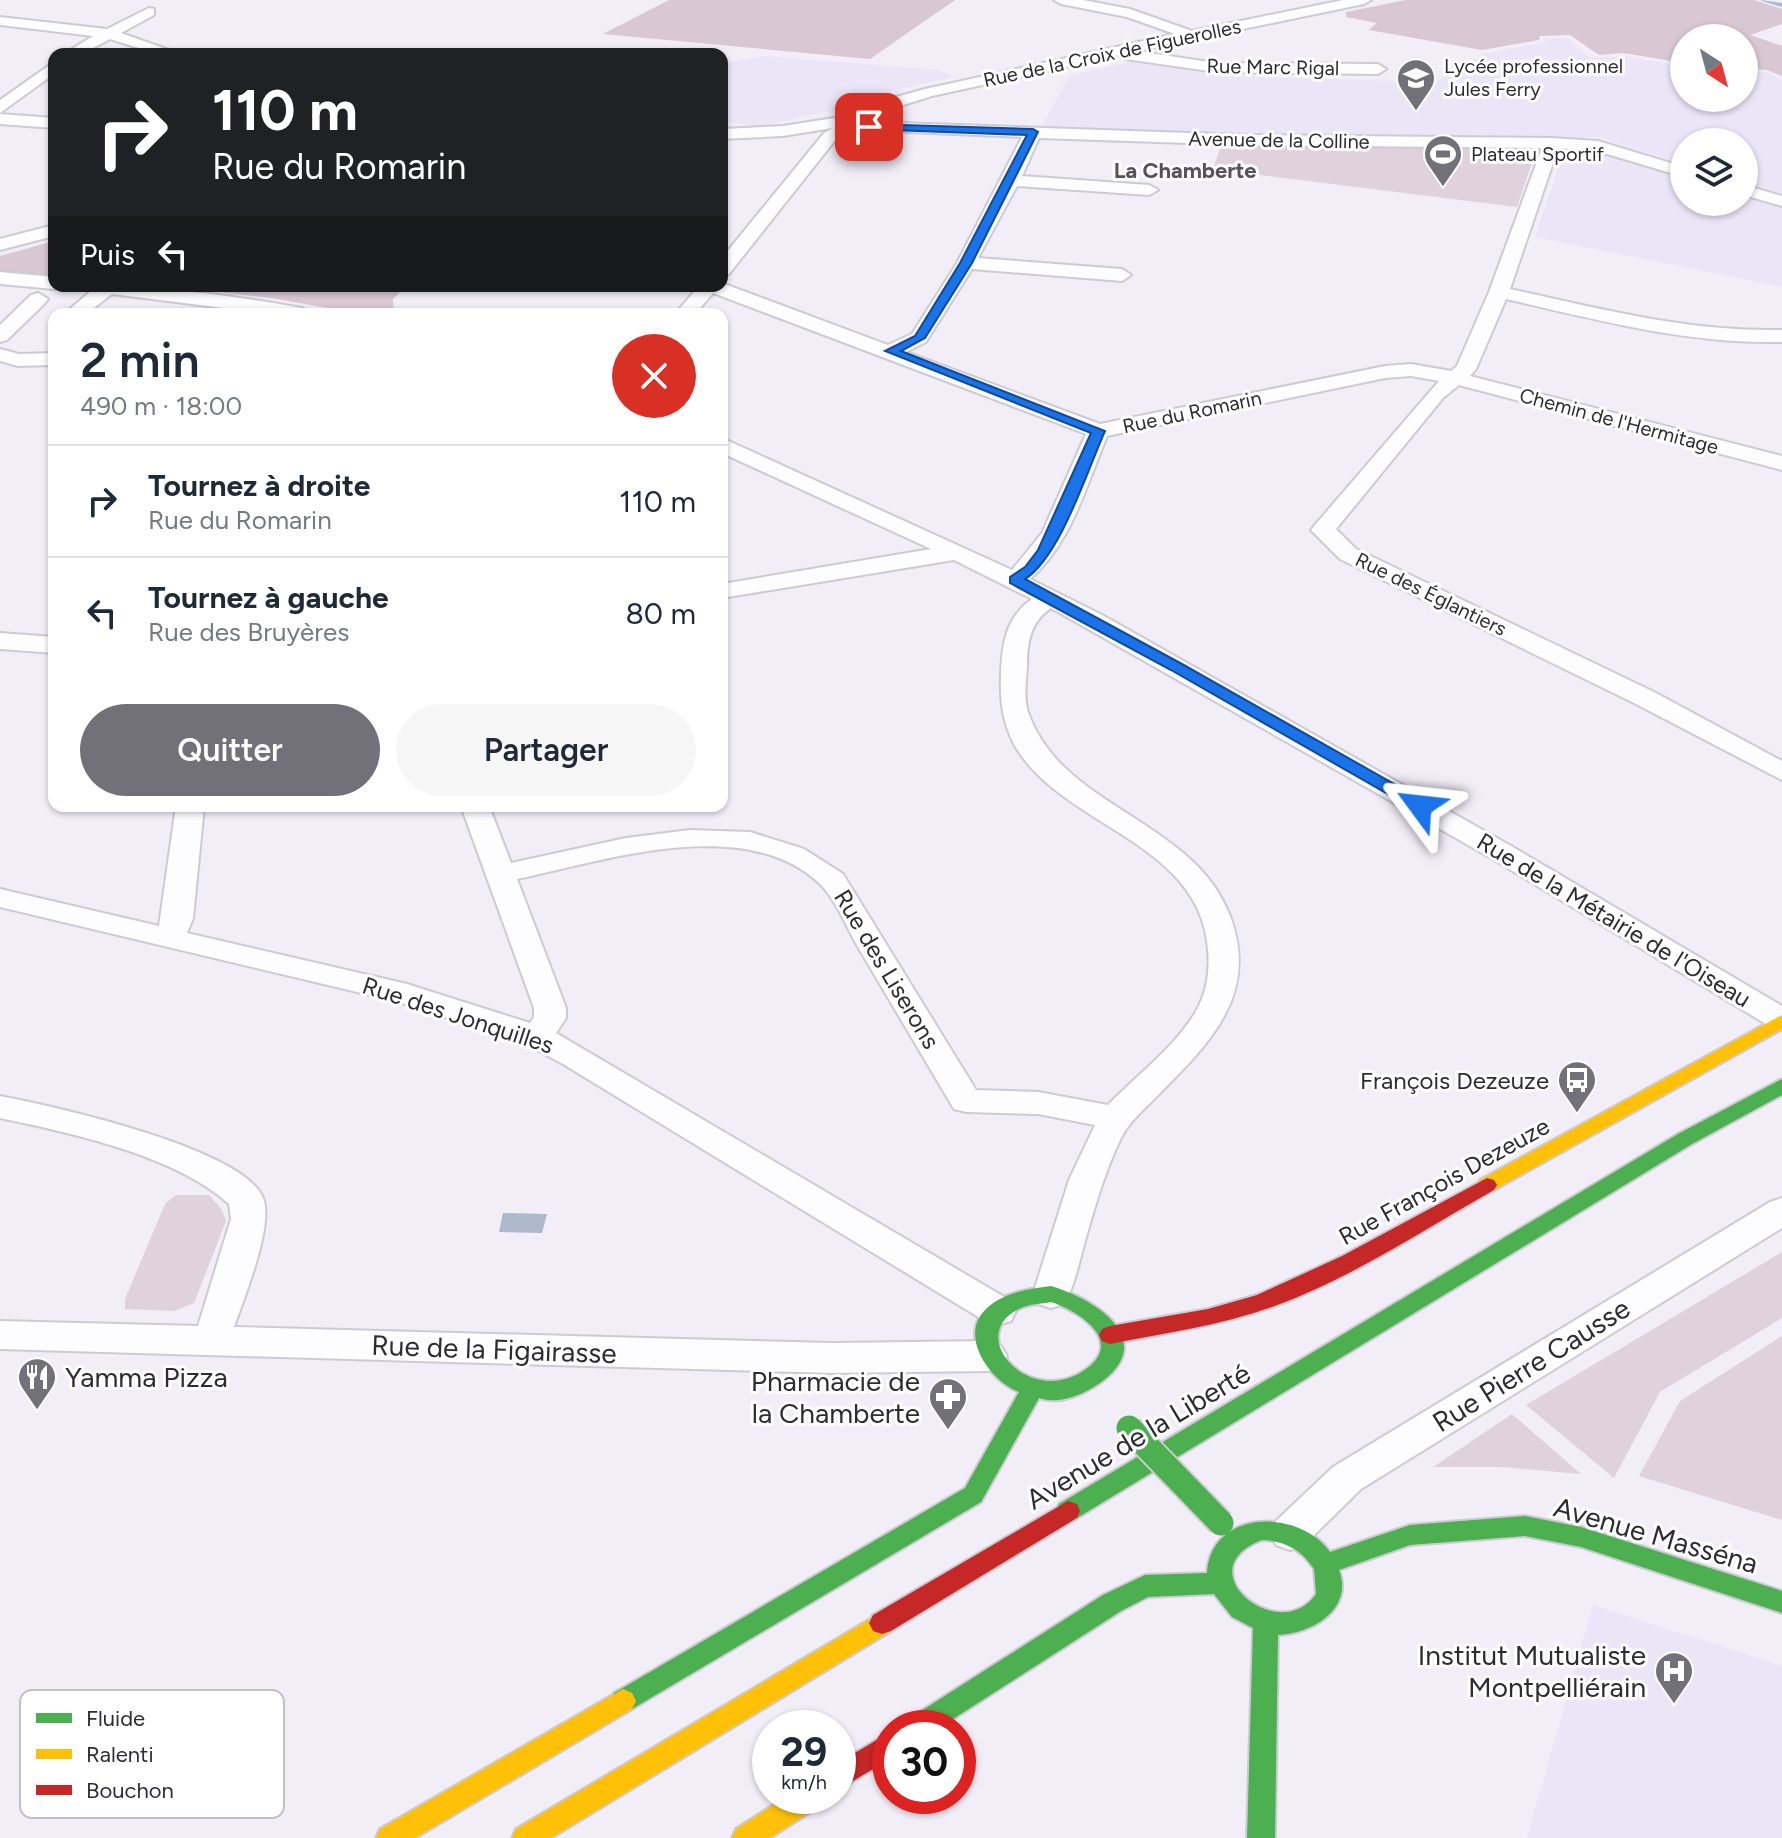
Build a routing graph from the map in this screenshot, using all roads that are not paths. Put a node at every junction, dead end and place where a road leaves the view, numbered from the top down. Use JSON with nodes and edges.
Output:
{"nodes":[{"id":1,"x":1061,"y":0,"type":"edge"},
{"id":2,"x":1364,"y":0,"type":"edge"},
{"id":3,"x":149,"y":12,"type":"dead end"},
{"id":4,"x":0,"y":21,"type":"edge"},
{"id":5,"x":105,"y":33,"type":"junction"},
{"id":6,"x":1190,"y":35,"type":"junction"},
{"id":7,"x":81,"y":48,"type":"edge"},
{"id":8,"x":154,"y":48,"type":"edge"},
{"id":9,"x":1378,"y":69,"type":"dead end"},
{"id":10,"x":48,"y":72,"type":"edge"},
{"id":11,"x":1005,"y":76,"type":"junction"},
{"id":12,"x":1031,"y":88,"type":"junction"},
{"id":13,"x":951,"y":105,"type":"dead end"},
{"id":14,"x":0,"y":108,"type":"edge"},
{"id":15,"x":924,"y":111,"type":"dead end"},
{"id":16,"x":1020,"y":115,"type":"dead end"},
{"id":17,"x":0,"y":119,"type":"edge"},
{"id":18,"x":48,"y":123,"type":"edge"},
{"id":19,"x":866,"y":123,"type":"junction"},
{"id":20,"x":838,"y":126,"type":"junction"},
{"id":21,"x":1033,"y":132,"type":"junction"},
{"id":22,"x":728,"y":134,"type":"edge"},
{"id":23,"x":1552,"y":143,"type":"junction"},
{"id":24,"x":1670,"y":167,"type":"edge"},
{"id":25,"x":1011,"y":180,"type":"junction"},
{"id":26,"x":1149,"y":190,"type":"dead end"},
{"id":27,"x":1758,"y":194,"type":"edge"},
{"id":28,"x":1782,"y":201,"type":"edge"},
{"id":29,"x":48,"y":232,"type":"edge"},
{"id":30,"x":8,"y":243,"type":"edge"},
{"id":31,"x":728,"y":263,"type":"edge"},
{"id":32,"x":966,"y":263,"type":"junction"},
{"id":33,"x":1122,"y":275,"type":"dead end"},
{"id":34,"x":0,"y":278,"type":"edge"},
{"id":35,"x":48,"y":282,"type":"edge"},
{"id":36,"x":97,"y":292,"type":"edge"},
{"id":37,"x":148,"y":292,"type":"edge"},
{"id":38,"x":705,"y":292,"type":"edge"},
{"id":39,"x":727,"y":292,"type":"edge"},
{"id":40,"x":1499,"y":292,"type":"junction"},
{"id":41,"x":38,"y":299,"type":"dead end"},
{"id":42,"x":80,"y":308,"type":"edge"},
{"id":43,"x":270,"y":308,"type":"edge"},
{"id":44,"x":690,"y":308,"type":"edge"},
{"id":45,"x":0,"y":336,"type":"edge"},
{"id":46,"x":1782,"y":336,"type":"edge"},
{"id":47,"x":891,"y":351,"type":"junction"},
{"id":48,"x":0,"y":355,"type":"edge"},
{"id":49,"x":48,"y":359,"type":"edge"},
{"id":50,"x":1455,"y":378,"type":"junction"},
{"id":51,"x":1098,"y":431,"type":"junction"},
{"id":52,"x":728,"y":448,"type":"edge"},
{"id":53,"x":1782,"y":463,"type":"edge"},
{"id":54,"x":957,"y":552,"type":"junction"},
{"id":55,"x":1015,"y":580,"type":"junction"},
{"id":56,"x":728,"y":590,"type":"edge"},
{"id":57,"x":1049,"y":599,"type":"junction"},
{"id":58,"x":0,"y":641,"type":"edge"},
{"id":59,"x":48,"y":645,"type":"edge"},
{"id":60,"x":1782,"y":772,"type":"edge"},
{"id":61,"x":189,"y":812,"type":"edge"},
{"id":62,"x":477,"y":812,"type":"edge"},
{"id":63,"x":501,"y":874,"type":"junction"},
{"id":64,"x":0,"y":898,"type":"edge"},
{"id":65,"x":170,"y":937,"type":"junction"},
{"id":66,"x":1782,"y":1020,"type":"edge"},
{"id":67,"x":537,"y":1037,"type":"junction"},
{"id":68,"x":1782,"y":1086,"type":"edge"},
{"id":69,"x":0,"y":1107,"type":"edge"},
{"id":70,"x":1116,"y":1118,"type":"junction"},
{"id":71,"x":1782,"y":1211,"type":"edge"},
{"id":72,"x":1051,"y":1294,"type":"junction"},
{"id":73,"x":998,"y":1311,"type":"junction"},
{"id":74,"x":0,"y":1335,"type":"edge"},
{"id":75,"x":1110,"y":1335,"type":"junction"},
{"id":76,"x":212,"y":1340,"type":"junction"},
{"id":77,"x":988,"y":1356,"type":"junction"},
{"id":78,"x":1033,"y":1389,"type":"junction"},
{"id":79,"x":1124,"y":1422,"type":"dead end"},
{"id":80,"x":1290,"y":1533,"type":"junction"},
{"id":81,"x":1235,"y":1539,"type":"junction"},
{"id":82,"x":1326,"y":1564,"type":"junction"},
{"id":83,"x":1219,"y":1583,"type":"junction"},
{"id":84,"x":1782,"y":1602,"type":"edge"},
{"id":85,"x":1266,"y":1623,"type":"junction"},
{"id":86,"x":944,"y":1710,"type":"edge"},
{"id":87,"x":783,"y":1814,"type":"edge"},
{"id":88,"x":390,"y":1838,"type":"edge"},
{"id":89,"x":526,"y":1838,"type":"edge"},
{"id":90,"x":746,"y":1838,"type":"edge"},
{"id":91,"x":1261,"y":1838,"type":"edge"}],
"edges":[{"from":1,"to":6,"type":"street"},
{"from":2,"to":6,"type":"street","name":"Rue de la Croix de Figuerolles"},
{"from":3,"to":5,"type":"street"},
{"from":4,"to":5,"type":"street"},
{"from":5,"to":7,"type":"street"},
{"from":5,"to":8,"type":"street"},
{"from":6,"to":11,"type":"street","name":"Rue de la Croix de Figuerolles"},
{"from":9,"to":12,"type":"street","name":"Rue Marc Rigal"},
{"from":10,"to":14,"type":"street"},
{"from":11,"to":12,"type":"street"},
{"from":11,"to":19,"type":"street","name":"Rue de la Croix de Figuerolles"},
{"from":12,"to":13,"type":"street","name":"Rue Marc Rigal"},
{"from":15,"to":16,"type":"street"},
{"from":17,"to":18,"type":"street"},
{"from":19,"to":20,"type":"street","name":"Rue de la Croix de Figuerolles"},
{"from":19,"to":21,"type":"street","name":"Avenue de la Colline"},
{"from":20,"to":22,"type":"street","name":"Rue de la Croix de Figuerolles"},
{"from":20,"to":31,"type":"street"},
{"from":21,"to":23,"type":"street","name":"Avenue de la Colline"},
{"from":21,"to":25,"type":"street"},
{"from":23,"to":24,"type":"street","name":"Avenue de la Colline"},
{"from":23,"to":40,"type":"street","name":"Rue des Églantiers"},
{"from":25,"to":26,"type":"street"},
{"from":25,"to":32,"type":"street"},
{"from":27,"to":28,"type":"street"},
{"from":29,"to":30,"type":"street"},
{"from":32,"to":33,"type":"street"},
{"from":32,"to":47,"type":"street"},
{"from":34,"to":35,"type":"street"},
{"from":36,"to":42,"type":"street"},
{"from":37,"to":43,"type":"street"},
{"from":38,"to":44,"type":"street"},
{"from":39,"to":47,"type":"street"},
{"from":40,"to":46,"type":"street"},
{"from":40,"to":50,"type":"street","name":"Rue des Églantiers"},
{"from":41,"to":45,"type":"street"},
{"from":47,"to":51,"type":"street"},
{"from":48,"to":49,"type":"street"},
{"from":50,"to":51,"type":"street","name":"Rue du Romarin"},
{"from":50,"to":53,"type":"street","name":"Chemin de l'Hermitage"},
{"from":50,"to":60,"type":"street","name":"Rue des Églantiers"},
{"from":51,"to":55,"type":"street","name":"Rue du Romarin"},
{"from":52,"to":54,"type":"street","name":"Rue de la Métairie de l'Oiseau"},
{"from":54,"to":55,"type":"street","name":"Rue de la Métairie de l'Oiseau"},
{"from":54,"to":56,"type":"street"},
{"from":55,"to":57,"type":"street","name":"Rue de la Métairie de l'Oiseau"},
{"from":57,"to":66,"type":"street","name":"Rue de la Métairie de l'Oiseau"},
{"from":57,"to":70,"type":"street"},
{"from":58,"to":59,"type":"street"},
{"from":61,"to":65,"type":"street"},
{"from":62,"to":63,"type":"street"},
{"from":63,"to":67,"type":"street"},
{"from":63,"to":70,"type":"street","name":"Rue des Liserons"},
{"from":64,"to":65,"type":"street","name":"Rue des Jonquilles"},
{"from":65,"to":67,"type":"street","name":"Rue des Jonquilles"},
{"from":66,"to":75,"type":"main road","name":"Rue François Dezeuze"},
{"from":67,"to":73,"type":"street","name":"Rue des Jonquilles"},
{"from":68,"to":89,"type":"main road","name":"Avenue de la Liberté"},
{"from":69,"to":76,"type":"street"},
{"from":70,"to":72,"type":"street"},
{"from":71,"to":80,"type":"street","name":"Rue Pierre Causse"},
{"from":72,"to":73,"type":"main road"},
{"from":72,"to":75,"type":"main road"},
{"from":73,"to":77,"type":"main road"},
{"from":74,"to":76,"type":"street","name":"Rue de la Figairasse"},
{"from":75,"to":78,"type":"main road"},
{"from":76,"to":77,"type":"street","name":"Rue de la Figairasse"},
{"from":77,"to":78,"type":"main road"},
{"from":78,"to":88,"type":"main road"},
{"from":79,"to":81,"type":"main road","bridge":true},
{"from":80,"to":81,"type":"main road"},
{"from":80,"to":82,"type":"main road"},
{"from":81,"to":83,"type":"main road"},
{"from":82,"to":84,"type":"main road","name":"Avenue Masséna"},
{"from":82,"to":85,"type":"main road"},
{"from":83,"to":85,"type":"main road"},
{"from":83,"to":86,"type":"main road"},
{"from":85,"to":91,"type":"main road"},
{"from":87,"to":90,"type":"main road"}]}
